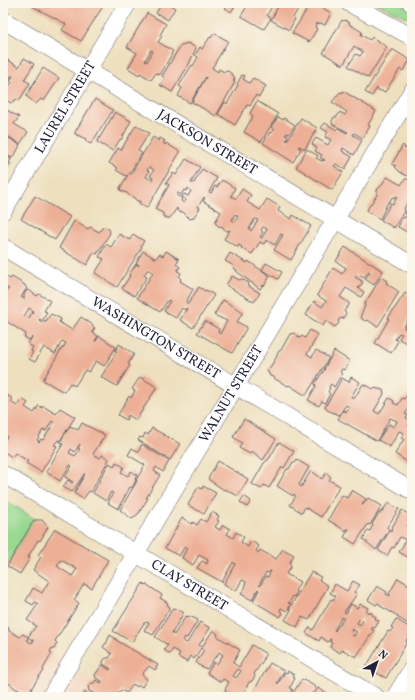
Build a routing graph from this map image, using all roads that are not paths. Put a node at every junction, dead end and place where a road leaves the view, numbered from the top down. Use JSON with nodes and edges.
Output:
{"nodes":[{"id":1,"x":128,"y":3,"type":"edge"},
{"id":2,"x":349,"y":3,"type":"edge"},
{"id":3,"x":3,"y":20,"type":"edge"},
{"id":4,"x":412,"y":37,"type":"edge"},
{"id":5,"x":87,"y":70,"type":"junction"},
{"id":6,"x":412,"y":91,"type":"edge"},
{"id":7,"x":3,"y":211,"type":"edge"},
{"id":8,"x":335,"y":219,"type":"junction"},
{"id":9,"x":3,"y":247,"type":"edge"},
{"id":10,"x":412,"y":265,"type":"edge"},
{"id":11,"x":236,"y":386,"type":"junction"},
{"id":12,"x":3,"y":474,"type":"edge"},
{"id":13,"x":412,"y":491,"type":"edge"},
{"id":14,"x":136,"y":554,"type":"junction"},
{"id":15,"x":412,"y":669,"type":"edge"},
{"id":16,"x":50,"y":697,"type":"edge"},
{"id":17,"x":376,"y":697,"type":"edge"},
{"id":18,"x":395,"y":697,"type":"edge"}],
"edges":[{"from":1,"to":5,"type":"street","name":"LAUREL STREET"},
{"from":2,"to":4,"type":"street"},
{"from":3,"to":5,"type":"street","name":"JACKSON STREET"},
{"from":5,"to":7,"type":"street","name":"LAUREL STREET"},
{"from":5,"to":8,"type":"street","name":"JACKSON STREET"},
{"from":6,"to":8,"type":"street","name":"WALNUT STREET"},
{"from":8,"to":10,"type":"street","name":"JACKSON STREET"},
{"from":8,"to":11,"type":"street","name":"WALNUT STREET"},
{"from":9,"to":11,"type":"street","name":"WASHINGTON STREET"},
{"from":11,"to":13,"type":"street","name":"WASHINGTON STREET"},
{"from":11,"to":14,"type":"street","name":"WALNUT STREET"},
{"from":12,"to":14,"type":"street","name":"CLAY STREET"},
{"from":14,"to":16,"type":"street","name":"WALNUT STREET"},
{"from":14,"to":17,"type":"street","name":"CLAY STREET"},
{"from":15,"to":18,"type":"street"}]}
